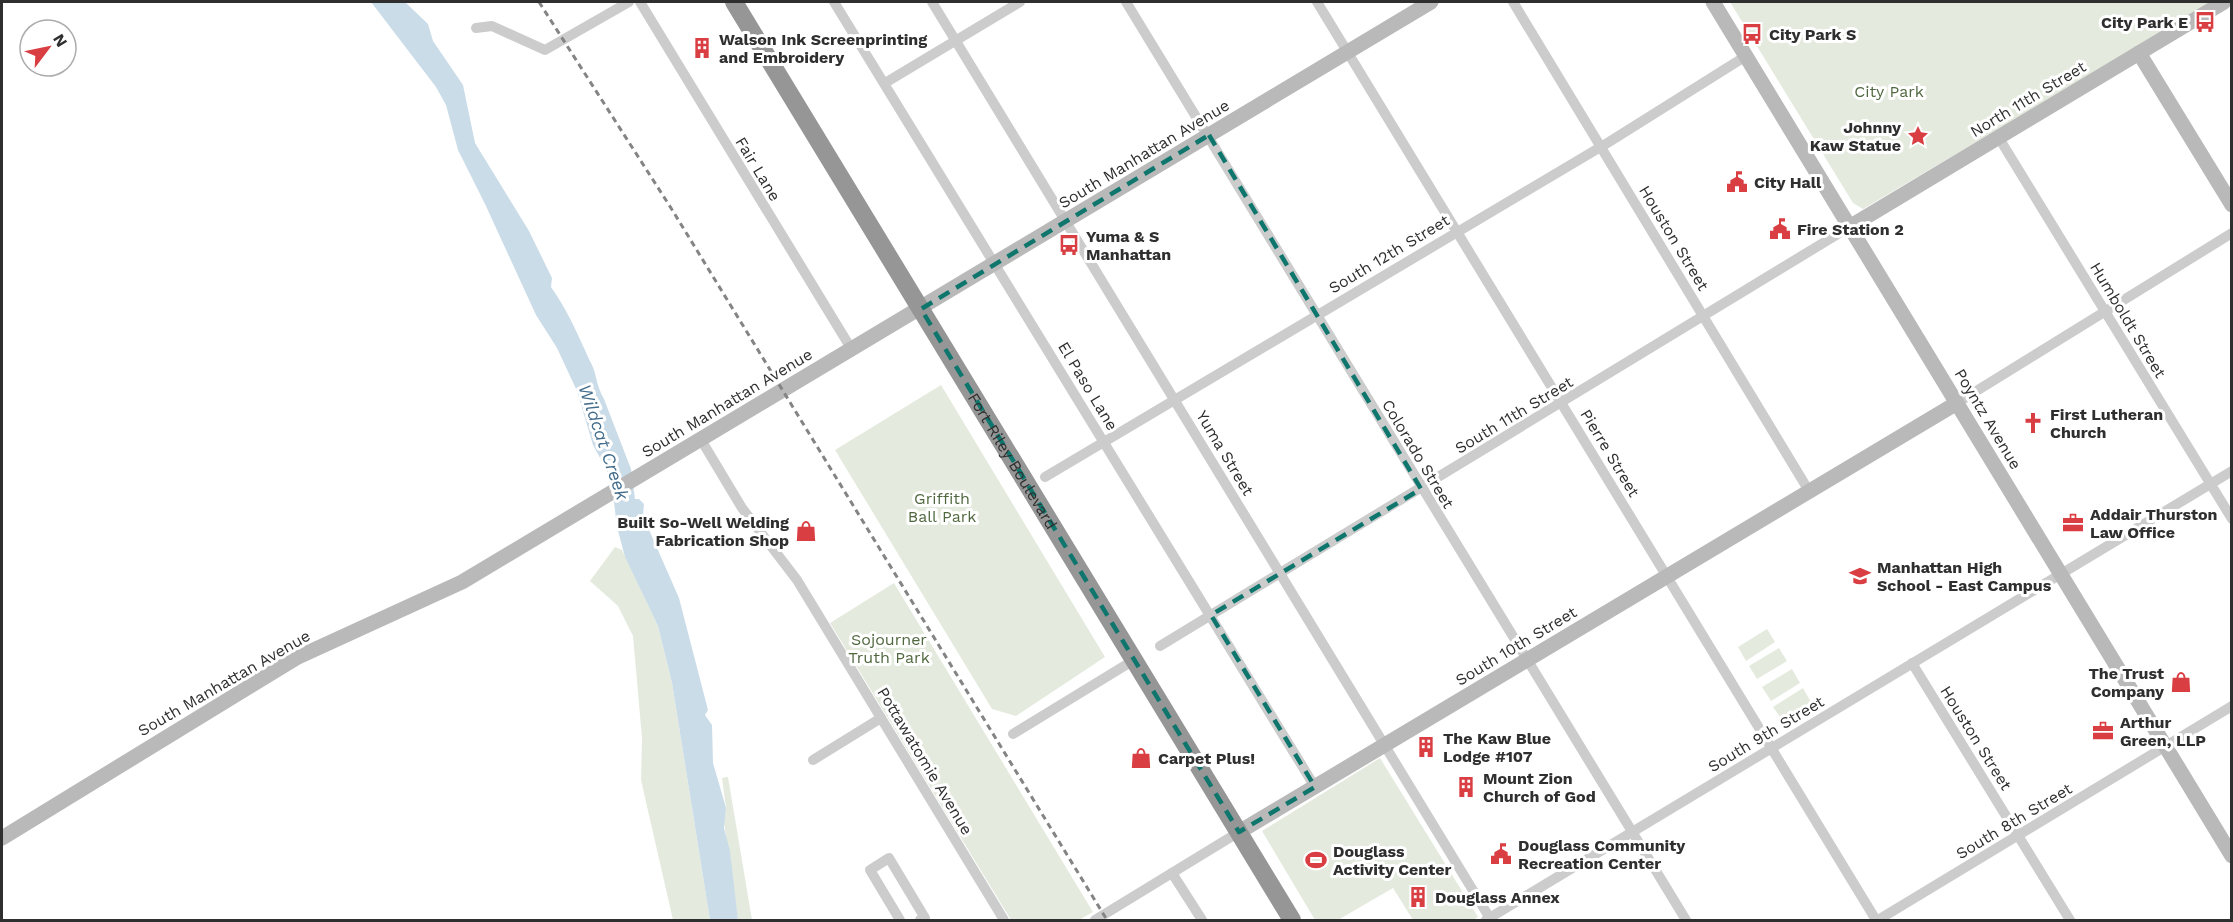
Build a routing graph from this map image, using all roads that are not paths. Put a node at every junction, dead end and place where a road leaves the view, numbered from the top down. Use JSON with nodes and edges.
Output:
{"nodes":[{"id":1,"x":629,"y":2,"type":"edge"},
{"id":2,"x":640,"y":2,"type":"edge"},
{"id":3,"x":734,"y":2,"type":"edge"},
{"id":4,"x":834,"y":2,"type":"edge"},
{"id":5,"x":932,"y":2,"type":"edge"},
{"id":6,"x":1020,"y":2,"type":"edge"},
{"id":7,"x":1126,"y":2,"type":"edge"},
{"id":8,"x":1317,"y":2,"type":"edge"},
{"id":9,"x":1431,"y":2,"type":"edge"},
{"id":10,"x":1513,"y":2,"type":"edge"},
{"id":11,"x":1713,"y":2,"type":"edge"},
{"id":12,"x":2224,"y":2,"type":"edge"},
{"id":13,"x":476,"y":28,"type":"dead end"},
{"id":14,"x":956,"y":41,"type":"junction"},
{"id":15,"x":1348,"y":52,"type":"junction"},
{"id":16,"x":2139,"y":52,"type":"junction"},
{"id":17,"x":1746,"y":56,"type":"junction"},
{"id":18,"x":885,"y":83,"type":"junction"},
{"id":19,"x":1209,"y":135,"type":"junction"},
{"id":20,"x":1999,"y":138,"type":"junction"},
{"id":21,"x":1600,"y":146,"type":"junction"},
{"id":22,"x":2232,"y":205,"type":"edge"},
{"id":23,"x":1066,"y":221,"type":"junction"},
{"id":24,"x":1851,"y":226,"type":"junction"},
{"id":25,"x":1456,"y":231,"type":"junction"},
{"id":26,"x":2232,"y":233,"type":"edge"},
{"id":27,"x":996,"y":264,"type":"junction"},
{"id":28,"x":921,"y":309,"type":"junction"},
{"id":29,"x":2105,"y":311,"type":"junction"},
{"id":30,"x":1317,"y":316,"type":"junction"},
{"id":31,"x":1704,"y":317,"type":"junction"},
{"id":32,"x":852,"y":350,"type":"junction"},
{"id":33,"x":1176,"y":400,"type":"junction"},
{"id":34,"x":1562,"y":403,"type":"junction"},
{"id":35,"x":1957,"y":403,"type":"junction"},
{"id":36,"x":700,"y":438,"type":"junction"},
{"id":37,"x":1105,"y":443,"type":"junction"},
{"id":38,"x":2232,"y":471,"type":"edge"},
{"id":39,"x":1046,"y":477,"type":"dead end"},
{"id":40,"x":2210,"y":484,"type":"junction"},
{"id":41,"x":1421,"y":489,"type":"junction"},
{"id":42,"x":1809,"y":491,"type":"junction"},
{"id":43,"x":2232,"y":519,"type":"edge"},
{"id":44,"x":1280,"y":574,"type":"junction"},
{"id":45,"x":2061,"y":574,"type":"junction"},
{"id":46,"x":1667,"y":577,"type":"junction"},
{"id":47,"x":1211,"y":615,"type":"junction"},
{"id":48,"x":1160,"y":646,"type":"dead end"},
{"id":49,"x":1134,"y":660,"type":"junction"},
{"id":50,"x":1528,"y":661,"type":"junction"},
{"id":51,"x":1912,"y":663,"type":"junction"},
{"id":52,"x":2232,"y":706,"type":"edge"},
{"id":53,"x":881,"y":718,"type":"junction"},
{"id":54,"x":1013,"y":735,"type":"dead end"},
{"id":55,"x":1384,"y":745,"type":"junction"},
{"id":56,"x":2164,"y":747,"type":"junction"},
{"id":57,"x":1772,"y":749,"type":"junction"},
{"id":58,"x":813,"y":760,"type":"dead end"},
{"id":59,"x":1315,"y":787,"type":"junction"},
{"id":60,"x":1239,"y":832,"type":"junction"},
{"id":61,"x":1632,"y":832,"type":"junction"},
{"id":62,"x":2018,"y":835,"type":"junction"},
{"id":63,"x":2,"y":838,"type":"edge"},
{"id":64,"x":2232,"y":856,"type":"edge"},
{"id":65,"x":1172,"y":873,"type":"junction"},
{"id":66,"x":1489,"y":920,"type":"edge"},
{"id":67,"x":900,"y":921,"type":"edge"},
{"id":68,"x":920,"y":921,"type":"edge"},
{"id":69,"x":1004,"y":921,"type":"edge"},
{"id":70,"x":1095,"y":921,"type":"edge"},
{"id":71,"x":1202,"y":921,"type":"edge"},
{"id":72,"x":1292,"y":921,"type":"edge"},
{"id":73,"x":1686,"y":921,"type":"edge"},
{"id":74,"x":1877,"y":921,"type":"edge"},
{"id":75,"x":2070,"y":921,"type":"edge"}],
"edges":[{"from":1,"to":13,"type":"street"},
{"from":2,"to":32,"type":"street","name":"Fair Lane"},
{"from":3,"to":28,"type":"highway","name":"Fort Riley Boulevard"},
{"from":4,"to":18,"type":"street","name":"El Paso Lane"},
{"from":5,"to":14,"type":"street","name":"Yuma Street"},
{"from":6,"to":14,"type":"street"},
{"from":7,"to":19,"type":"street","name":"Colorado Street"},
{"from":8,"to":15,"type":"street","name":"Pierre Street"},
{"from":9,"to":15,"type":"street","name":"South Manhattan Avenue"},
{"from":10,"to":21,"type":"street","name":"Houston Street"},
{"from":11,"to":17,"type":"street","name":"Poyntz Avenue"},
{"from":12,"to":16,"type":"street","name":"North 11th Street"},
{"from":14,"to":18,"type":"street"},
{"from":14,"to":23,"type":"street","name":"Yuma Street"},
{"from":15,"to":19,"type":"street","name":"South Manhattan Avenue"},
{"from":15,"to":25,"type":"street","name":"Pierre Street"},
{"from":16,"to":20,"type":"street","name":"North 11th Street"},
{"from":16,"to":22,"type":"street"},
{"from":17,"to":21,"type":"street","name":"South 12th Street"},
{"from":17,"to":24,"type":"street","name":"Poyntz Avenue"},
{"from":18,"to":27,"type":"street","name":"El Paso Lane"},
{"from":19,"to":23,"type":"street","name":"South Manhattan Avenue"},
{"from":19,"to":30,"type":"street","name":"Colorado Street"},
{"from":20,"to":24,"type":"street","name":"North 11th Street"},
{"from":20,"to":29,"type":"street","name":"Humboldt Street"},
{"from":21,"to":25,"type":"street","name":"South 12th Street"},
{"from":21,"to":31,"type":"street","name":"Houston Street"},
{"from":23,"to":27,"type":"street","name":"South Manhattan Avenue"},
{"from":23,"to":33,"type":"street","name":"Yuma Street"},
{"from":24,"to":31,"type":"street","name":"South 11th Street"},
{"from":24,"to":35,"type":"street","name":"Poyntz Avenue"},
{"from":25,"to":30,"type":"street","name":"South 12th Street"},
{"from":25,"to":34,"type":"street","name":"Pierre Street"},
{"from":26,"to":29,"type":"street"},
{"from":27,"to":28,"type":"street","name":"South Manhattan Avenue"},
{"from":27,"to":37,"type":"street","name":"El Paso Lane"},
{"from":28,"to":32,"type":"street","name":"South Manhattan Avenue"},
{"from":28,"to":49,"type":"highway","name":"Fort Riley Boulevard"},
{"from":29,"to":35,"type":"street"},
{"from":29,"to":40,"type":"street","name":"Humboldt Street"},
{"from":30,"to":33,"type":"street","name":"South 12th Street"},
{"from":30,"to":41,"type":"street","name":"Colorado Street"},
{"from":31,"to":34,"type":"street","name":"South 11th Street"},
{"from":31,"to":42,"type":"street","name":"Houston Street"},
{"from":32,"to":36,"type":"street","name":"South Manhattan Avenue"},
{"from":33,"to":37,"type":"street","name":"South 12th Street"},
{"from":33,"to":44,"type":"street","name":"Yuma Street"},
{"from":34,"to":41,"type":"street","name":"South 11th Street"},
{"from":34,"to":46,"type":"street","name":"Pierre Street"},
{"from":35,"to":42,"type":"street","name":"South 10th Street"},
{"from":35,"to":45,"type":"street","name":"Poyntz Avenue"},
{"from":36,"to":53,"type":"street","name":"Pottawatomie Avenue"},
{"from":36,"to":63,"type":"street","name":"South Manhattan Avenue"},
{"from":37,"to":39,"type":"street","name":"South 12th Street"},
{"from":37,"to":47,"type":"street","name":"El Paso Lane"},
{"from":38,"to":40,"type":"street","name":"South 9th Street"},
{"from":40,"to":43,"type":"street","name":"Humboldt Street"},
{"from":40,"to":45,"type":"street","name":"South 9th Street"},
{"from":41,"to":44,"type":"street","name":"South 11th Street"},
{"from":41,"to":50,"type":"street","name":"Colorado Street"},
{"from":42,"to":46,"type":"street","name":"South 10th Street"},
{"from":44,"to":47,"type":"street","name":"South 11th Street"},
{"from":44,"to":55,"type":"street","name":"Yuma Street"},
{"from":45,"to":51,"type":"street","name":"South 9th Street"},
{"from":45,"to":56,"type":"street","name":"Poyntz Avenue"},
{"from":46,"to":50,"type":"street","name":"South 10th Street"},
{"from":46,"to":57,"type":"street","name":"Pierre Street"},
{"from":47,"to":48,"type":"street","name":"South 11th Street"},
{"from":47,"to":59,"type":"street","name":"El Paso Lane"},
{"from":49,"to":54,"type":"street"},
{"from":49,"to":60,"type":"highway","name":"Fort Riley Boulevard"},
{"from":50,"to":55,"type":"street","name":"South 10th Street"},
{"from":50,"to":61,"type":"street","name":"Colorado Street"},
{"from":51,"to":57,"type":"street","name":"South 9th Street"},
{"from":51,"to":62,"type":"street","name":"Houston Street"},
{"from":52,"to":56,"type":"street","name":"South 8th Street"},
{"from":53,"to":58,"type":"street"},
{"from":53,"to":69,"type":"street","name":"Pottawatomie Avenue"},
{"from":55,"to":59,"type":"street","name":"South 10th Street"},
{"from":55,"to":66,"type":"street","name":"Yuma Street"},
{"from":56,"to":62,"type":"street","name":"South 8th Street"},
{"from":56,"to":64,"type":"street","name":"Poyntz Avenue"},
{"from":57,"to":61,"type":"street","name":"South 9th Street"},
{"from":57,"to":74,"type":"street","name":"Pierre Street"},
{"from":59,"to":60,"type":"street","name":"South 10th Street"},
{"from":60,"to":65,"type":"street","name":"South 10th Street"},
{"from":60,"to":72,"type":"highway","name":"Fort Riley Boulevard"},
{"from":61,"to":66,"type":"street","name":"South 9th Street"},
{"from":61,"to":73,"type":"street","name":"Colorado Street"},
{"from":62,"to":74,"type":"street","name":"South 8th Street"},
{"from":62,"to":75,"type":"street","name":"Houston Street"},
{"from":65,"to":70,"type":"street","name":"South 10th Street"},
{"from":65,"to":71,"type":"street"},
{"from":67,"to":68,"type":"street"}]}
